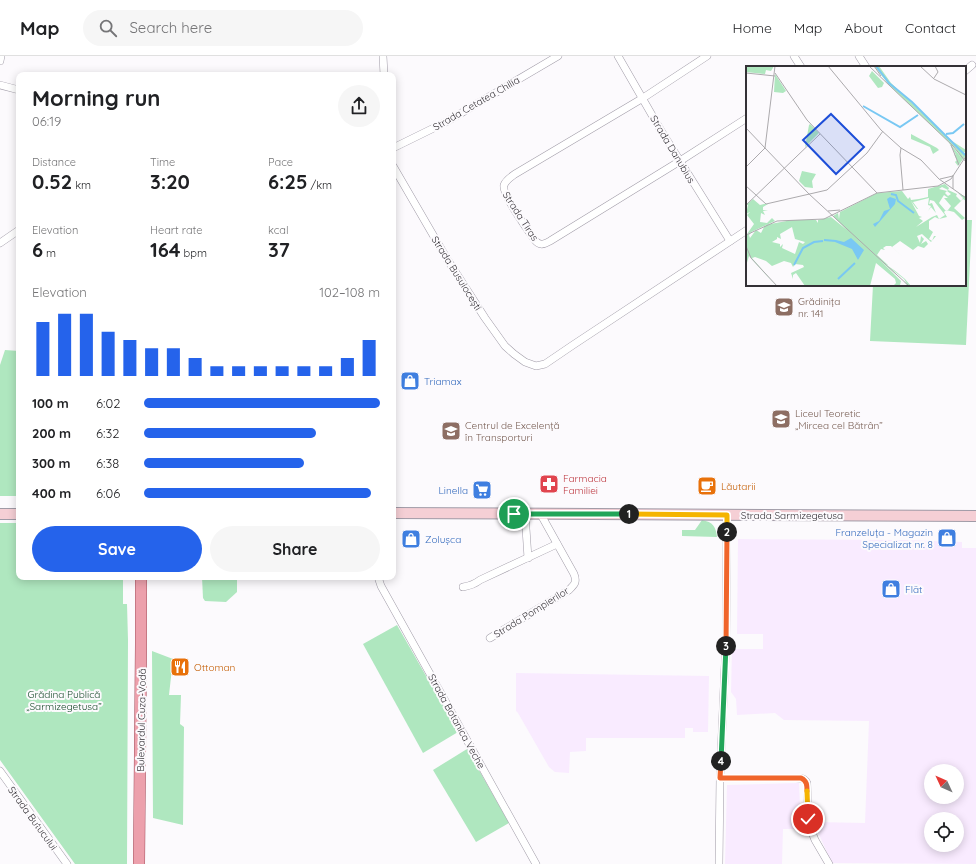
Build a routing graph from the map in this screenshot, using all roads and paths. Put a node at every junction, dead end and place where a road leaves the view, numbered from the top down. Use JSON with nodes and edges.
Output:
{"nodes":[{"id":1,"x":1,"y":56,"type":"edge"},
{"id":2,"x":383,"y":56,"type":"edge"},
{"id":3,"x":558,"y":56,"type":"edge"},
{"id":4,"x":618,"y":56,"type":"edge"},
{"id":5,"x":707,"y":56,"type":"edge"},
{"id":6,"x":794,"y":56,"type":"edge"},
{"id":7,"x":859,"y":56,"type":"edge"},
{"id":8,"x":0,"y":61,"type":"edge"},
{"id":9,"x":972,"y":65,"type":"dead end"},
{"id":10,"x":800,"y":66,"type":"edge"},
{"id":11,"x":865,"y":66,"type":"edge"},
{"id":12,"x":966,"y":70,"type":"edge"},
{"id":13,"x":384,"y":72,"type":"edge"},
{"id":14,"x":0,"y":85,"type":"edge"},
{"id":15,"x":16,"y":89,"type":"edge"},
{"id":16,"x":643,"y":98,"type":"junction"},
{"id":17,"x":746,"y":119,"type":"edge"},
{"id":18,"x":396,"y":147,"type":"edge"},
{"id":19,"x":680,"y":161,"type":"junction"},
{"id":20,"x":396,"y":171,"type":"edge"},
{"id":21,"x":746,"y":231,"type":"edge"},
{"id":22,"x":16,"y":232,"type":"edge"},
{"id":23,"x":0,"y":241,"type":"edge"},
{"id":24,"x":730,"y":241,"type":"junction"},
{"id":25,"x":396,"y":513,"type":"edge"},
{"id":26,"x":540,"y":513,"type":"junction"},
{"id":27,"x":0,"y":514,"type":"edge"},
{"id":28,"x":16,"y":514,"type":"edge"},
{"id":29,"x":525,"y":514,"type":"junction"},
{"id":30,"x":727,"y":515,"type":"junction"},
{"id":31,"x":976,"y":516,"type":"edge"},
{"id":32,"x":557,"y":544,"type":"junction"},
{"id":33,"x":528,"y":558,"type":"junction"},
{"id":34,"x":141,"y":580,"type":"edge"},
{"id":35,"x":379,"y":580,"type":"edge"},
{"id":36,"x":463,"y":587,"type":"dead end"},
{"id":37,"x":490,"y":638,"type":"dead end"},
{"id":38,"x":0,"y":771,"type":"edge"},
{"id":39,"x":720,"y":778,"type":"junction"},
{"id":40,"x":67,"y":864,"type":"edge"},
{"id":41,"x":139,"y":864,"type":"edge"},
{"id":42,"x":536,"y":864,"type":"edge"},
{"id":43,"x":719,"y":864,"type":"edge"},
{"id":44,"x":829,"y":864,"type":"edge"}],
"edges":[{"from":1,"to":8,"type":"street"},
{"from":2,"to":13,"type":"street"},
{"from":3,"to":18,"type":"street","name":"Strada Cetatea Chilia"},
{"from":4,"to":16,"type":"street","name":"Strada Danubius"},
{"from":5,"to":16,"type":"street","name":"Strada Tiras"},
{"from":6,"to":10,"type":"street"},
{"from":7,"to":11,"type":"street"},
{"from":9,"to":12,"type":"street"},
{"from":14,"to":15,"type":"street"},
{"from":16,"to":19,"type":"street","name":"Strada Danubius"},
{"from":16,"to":19,"type":"street","name":"Strada Tiras"},
{"from":17,"to":19,"type":"street","name":"Strada Tiras"},
{"from":19,"to":24,"type":"street","name":"Strada Danubius"},
{"from":20,"to":24,"type":"street","name":"Strada Busuiocești"},
{"from":21,"to":24,"type":"street"},
{"from":22,"to":23,"type":"street"},
{"from":25,"to":29,"type":"main road","name":"Strada Sarmizegetusa"},
{"from":26,"to":29,"type":"main road","name":"Strada Sarmizegetusa"},
{"from":26,"to":30,"type":"main road","name":"Strada Sarmizegetusa"},
{"from":26,"to":32,"type":"street","name":"Strada Pompierilor"},
{"from":27,"to":28,"type":"main road"},
{"from":29,"to":33,"type":"street"},
{"from":30,"to":31,"type":"main road","name":"Strada Sarmizegetusa"},
{"from":30,"to":39,"type":"street"},
{"from":32,"to":33,"type":"street"},
{"from":32,"to":37,"type":"street","name":"Strada Pompierilor"},
{"from":33,"to":36,"type":"street"},
{"from":34,"to":41,"type":"main road","name":"Bulevardul Cuza-Vodă"},
{"from":35,"to":42,"type":"street","name":"Strada Botanica Veche"},
{"from":38,"to":40,"type":"street","name":"Strada Butucului"},
{"from":39,"to":43,"type":"street"},
{"from":39,"to":44,"type":"street"}]}
